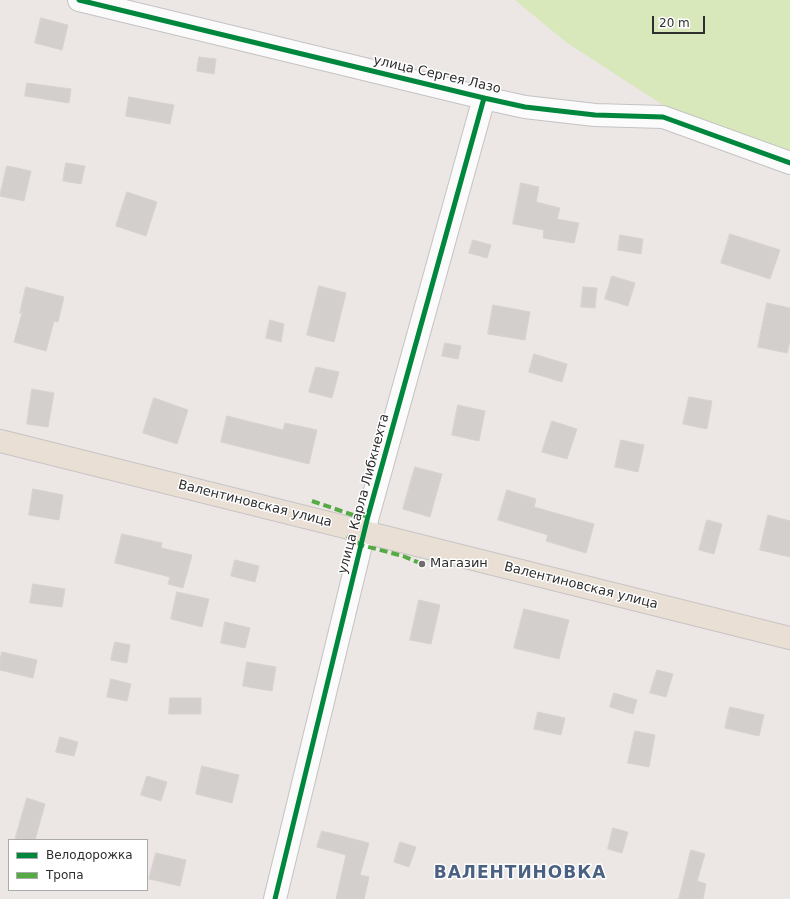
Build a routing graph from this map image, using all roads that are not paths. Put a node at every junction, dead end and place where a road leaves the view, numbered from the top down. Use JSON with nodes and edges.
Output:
{"nodes":[{"id":1,"x":79,"y":0,"type":"edge"},
{"id":2,"x":484,"y":98,"type":"junction"},
{"id":3,"x":790,"y":163,"type":"edge"},
{"id":4,"x":0,"y":442,"type":"edge"},
{"id":5,"x":364,"y":531,"type":"junction"},
{"id":6,"x":790,"y":638,"type":"edge"},
{"id":7,"x":275,"y":899,"type":"edge"}],
"edges":[{"from":1,"to":2,"type":"street","name":"улица Сергея Лазо"},
{"from":2,"to":3,"type":"street","name":"улица Сергея Лазо"},
{"from":2,"to":5,"type":"street","name":"улица Карла Либкнехта"},
{"from":4,"to":5,"type":"main road","name":"Валентиновская улица"},
{"from":5,"to":6,"type":"main road","name":"Валентиновская улица"},
{"from":5,"to":7,"type":"street","name":"улица Карла Либкнехта"}]}
